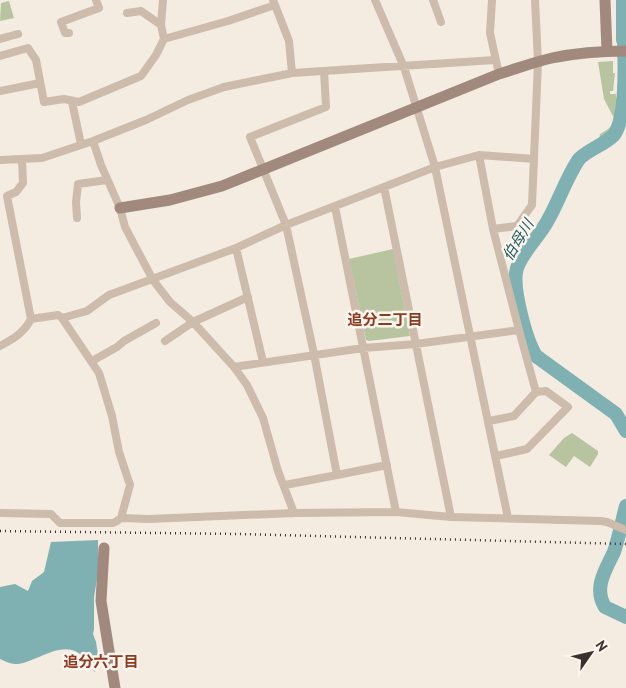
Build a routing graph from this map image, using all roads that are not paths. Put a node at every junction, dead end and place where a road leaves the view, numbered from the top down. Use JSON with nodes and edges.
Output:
{"nodes":[{"id":1,"x":96,"y":0,"type":"edge"},
{"id":2,"x":163,"y":0,"type":"edge"},
{"id":3,"x":375,"y":0,"type":"edge"},
{"id":4,"x":433,"y":0,"type":"edge"},
{"id":5,"x":492,"y":0,"type":"edge"},
{"id":6,"x":535,"y":0,"type":"edge"},
{"id":7,"x":605,"y":0,"type":"edge"},
{"id":8,"x":274,"y":3,"type":"edge"},
{"id":9,"x":127,"y":13,"type":"dead end"},
{"id":10,"x":441,"y":22,"type":"dead end"},
{"id":11,"x":161,"y":25,"type":"junction"},
{"id":12,"x":69,"y":33,"type":"dead end"},
{"id":13,"x":18,"y":34,"type":"dead end"},
{"id":14,"x":0,"y":39,"type":"edge"},
{"id":15,"x":164,"y":39,"type":"junction"},
{"id":16,"x":609,"y":51,"type":"junction"},
{"id":17,"x":626,"y":51,"type":"edge"},
{"id":18,"x":0,"y":56,"type":"edge"},
{"id":19,"x":495,"y":60,"type":"junction"},
{"id":20,"x":538,"y":62,"type":"junction"},
{"id":21,"x":404,"y":67,"type":"junction"},
{"id":22,"x":324,"y":71,"type":"junction"},
{"id":23,"x":292,"y":73,"type":"junction"},
{"id":24,"x":498,"y":74,"type":"junction"},
{"id":25,"x":40,"y":83,"type":"junction"},
{"id":26,"x":0,"y":91,"type":"edge"},
{"id":27,"x":72,"y":102,"type":"junction"},
{"id":28,"x":416,"y":106,"type":"junction"},
{"id":29,"x":94,"y":141,"type":"junction"},
{"id":30,"x":81,"y":144,"type":"junction"},
{"id":31,"x":480,"y":155,"type":"junction"},
{"id":32,"x":22,"y":159,"type":"junction"},
{"id":33,"x":534,"y":159,"type":"junction"},
{"id":34,"x":0,"y":160,"type":"edge"},
{"id":35,"x":436,"y":167,"type":"junction"},
{"id":36,"x":264,"y":169,"type":"junction"},
{"id":37,"x":107,"y":180,"type":"junction"},
{"id":38,"x":384,"y":187,"type":"junction"},
{"id":39,"x":4,"y":197,"type":"edge"},
{"id":40,"x":335,"y":207,"type":"junction"},
{"id":41,"x":120,"y":208,"type":"junction"},
{"id":42,"x":77,"y":218,"type":"dead end"},
{"id":43,"x":286,"y":225,"type":"junction"},
{"id":44,"x":493,"y":229,"type":"junction"},
{"id":45,"x":236,"y":248,"type":"junction"},
{"id":46,"x":153,"y":280,"type":"junction"},
{"id":47,"x":248,"y":297,"type":"junction"},
{"id":48,"x":62,"y":318,"type":"junction"},
{"id":49,"x":31,"y":319,"type":"junction"},
{"id":50,"x":193,"y":322,"type":"junction"},
{"id":51,"x":156,"y":323,"type":"dead end"},
{"id":52,"x":519,"y":330,"type":"junction"},
{"id":53,"x":471,"y":336,"type":"junction"},
{"id":54,"x":166,"y":342,"type":"dead end"},
{"id":55,"x":416,"y":344,"type":"junction"},
{"id":56,"x":0,"y":346,"type":"edge"},
{"id":57,"x":364,"y":348,"type":"junction"},
{"id":58,"x":314,"y":354,"type":"junction"},
{"id":59,"x":92,"y":361,"type":"junction"},
{"id":60,"x":263,"y":362,"type":"junction"},
{"id":61,"x":234,"y":366,"type":"junction"},
{"id":62,"x":536,"y":392,"type":"junction"},
{"id":63,"x":489,"y":421,"type":"junction"},
{"id":64,"x":496,"y":456,"type":"junction"},
{"id":65,"x":387,"y":464,"type":"junction"},
{"id":66,"x":337,"y":475,"type":"junction"},
{"id":67,"x":285,"y":485,"type":"junction"},
{"id":68,"x":396,"y":512,"type":"junction"},
{"id":69,"x":0,"y":513,"type":"edge"},
{"id":70,"x":294,"y":513,"type":"junction"},
{"id":71,"x":121,"y":518,"type":"junction"},
{"id":72,"x":451,"y":518,"type":"junction"},
{"id":73,"x":508,"y":518,"type":"junction"},
{"id":74,"x":626,"y":530,"type":"edge"},
{"id":75,"x":104,"y":548,"type":"dead end"},
{"id":76,"x":115,"y":688,"type":"edge"}],
"edges":[{"from":1,"to":12,"type":"street"},
{"from":2,"to":11,"type":"street"},
{"from":3,"to":21,"type":"street"},
{"from":4,"to":10,"type":"street"},
{"from":5,"to":19,"type":"street"},
{"from":6,"to":20,"type":"street"},
{"from":7,"to":16,"type":"street"},
{"from":8,"to":15,"type":"street"},
{"from":8,"to":23,"type":"street"},
{"from":9,"to":11,"type":"street"},
{"from":11,"to":15,"type":"street"},
{"from":13,"to":14,"type":"street"},
{"from":15,"to":27,"type":"street"},
{"from":16,"to":17,"type":"street"},
{"from":16,"to":20,"type":"street"},
{"from":18,"to":25,"type":"street"},
{"from":19,"to":21,"type":"street"},
{"from":19,"to":24,"type":"street"},
{"from":20,"to":24,"type":"street"},
{"from":20,"to":33,"type":"street"},
{"from":21,"to":22,"type":"street"},
{"from":21,"to":28,"type":"street"},
{"from":22,"to":23,"type":"street"},
{"from":22,"to":36,"type":"street"},
{"from":23,"to":29,"type":"street"},
{"from":24,"to":28,"type":"street"},
{"from":25,"to":26,"type":"street"},
{"from":25,"to":27,"type":"street"},
{"from":27,"to":30,"type":"street"},
{"from":28,"to":35,"type":"street"},
{"from":28,"to":36,"type":"street"},
{"from":29,"to":30,"type":"street"},
{"from":29,"to":37,"type":"street"},
{"from":30,"to":32,"type":"street"},
{"from":31,"to":33,"type":"street"},
{"from":31,"to":35,"type":"street"},
{"from":31,"to":44,"type":"street"},
{"from":32,"to":34,"type":"street"},
{"from":32,"to":39,"type":"street"},
{"from":33,"to":44,"type":"street"},
{"from":35,"to":38,"type":"street"},
{"from":35,"to":53,"type":"street"},
{"from":36,"to":41,"type":"street"},
{"from":36,"to":43,"type":"street"},
{"from":37,"to":41,"type":"street"},
{"from":37,"to":42,"type":"street"},
{"from":38,"to":40,"type":"street"},
{"from":38,"to":55,"type":"street"},
{"from":39,"to":49,"type":"street"},
{"from":40,"to":43,"type":"street"},
{"from":40,"to":57,"type":"street"},
{"from":41,"to":46,"type":"street"},
{"from":43,"to":45,"type":"street"},
{"from":43,"to":58,"type":"street"},
{"from":44,"to":52,"type":"street"},
{"from":45,"to":46,"type":"street"},
{"from":45,"to":47,"type":"street"},
{"from":46,"to":48,"type":"street"},
{"from":46,"to":50,"type":"street"},
{"from":47,"to":50,"type":"street"},
{"from":47,"to":60,"type":"street"},
{"from":48,"to":49,"type":"street"},
{"from":48,"to":59,"type":"street"},
{"from":49,"to":56,"type":"street"},
{"from":50,"to":54,"type":"street"},
{"from":50,"to":61,"type":"street"},
{"from":51,"to":59,"type":"street"},
{"from":52,"to":53,"type":"street"},
{"from":52,"to":62,"type":"street"},
{"from":53,"to":55,"type":"street"},
{"from":53,"to":63,"type":"street"},
{"from":55,"to":57,"type":"street"},
{"from":55,"to":72,"type":"street"},
{"from":57,"to":58,"type":"street"},
{"from":57,"to":65,"type":"street"},
{"from":58,"to":60,"type":"street"},
{"from":58,"to":66,"type":"street"},
{"from":59,"to":71,"type":"street"},
{"from":60,"to":61,"type":"street"},
{"from":61,"to":67,"type":"street"},
{"from":62,"to":63,"type":"street"},
{"from":62,"to":64,"type":"street"},
{"from":63,"to":64,"type":"street"},
{"from":64,"to":73,"type":"street"},
{"from":65,"to":66,"type":"street"},
{"from":65,"to":68,"type":"street"},
{"from":66,"to":67,"type":"street"},
{"from":67,"to":70,"type":"street"},
{"from":68,"to":70,"type":"street"},
{"from":68,"to":72,"type":"street"},
{"from":69,"to":71,"type":"street"},
{"from":70,"to":71,"type":"street"},
{"from":72,"to":73,"type":"street"},
{"from":73,"to":74,"type":"street"},
{"from":75,"to":76,"type":"street"}]}
